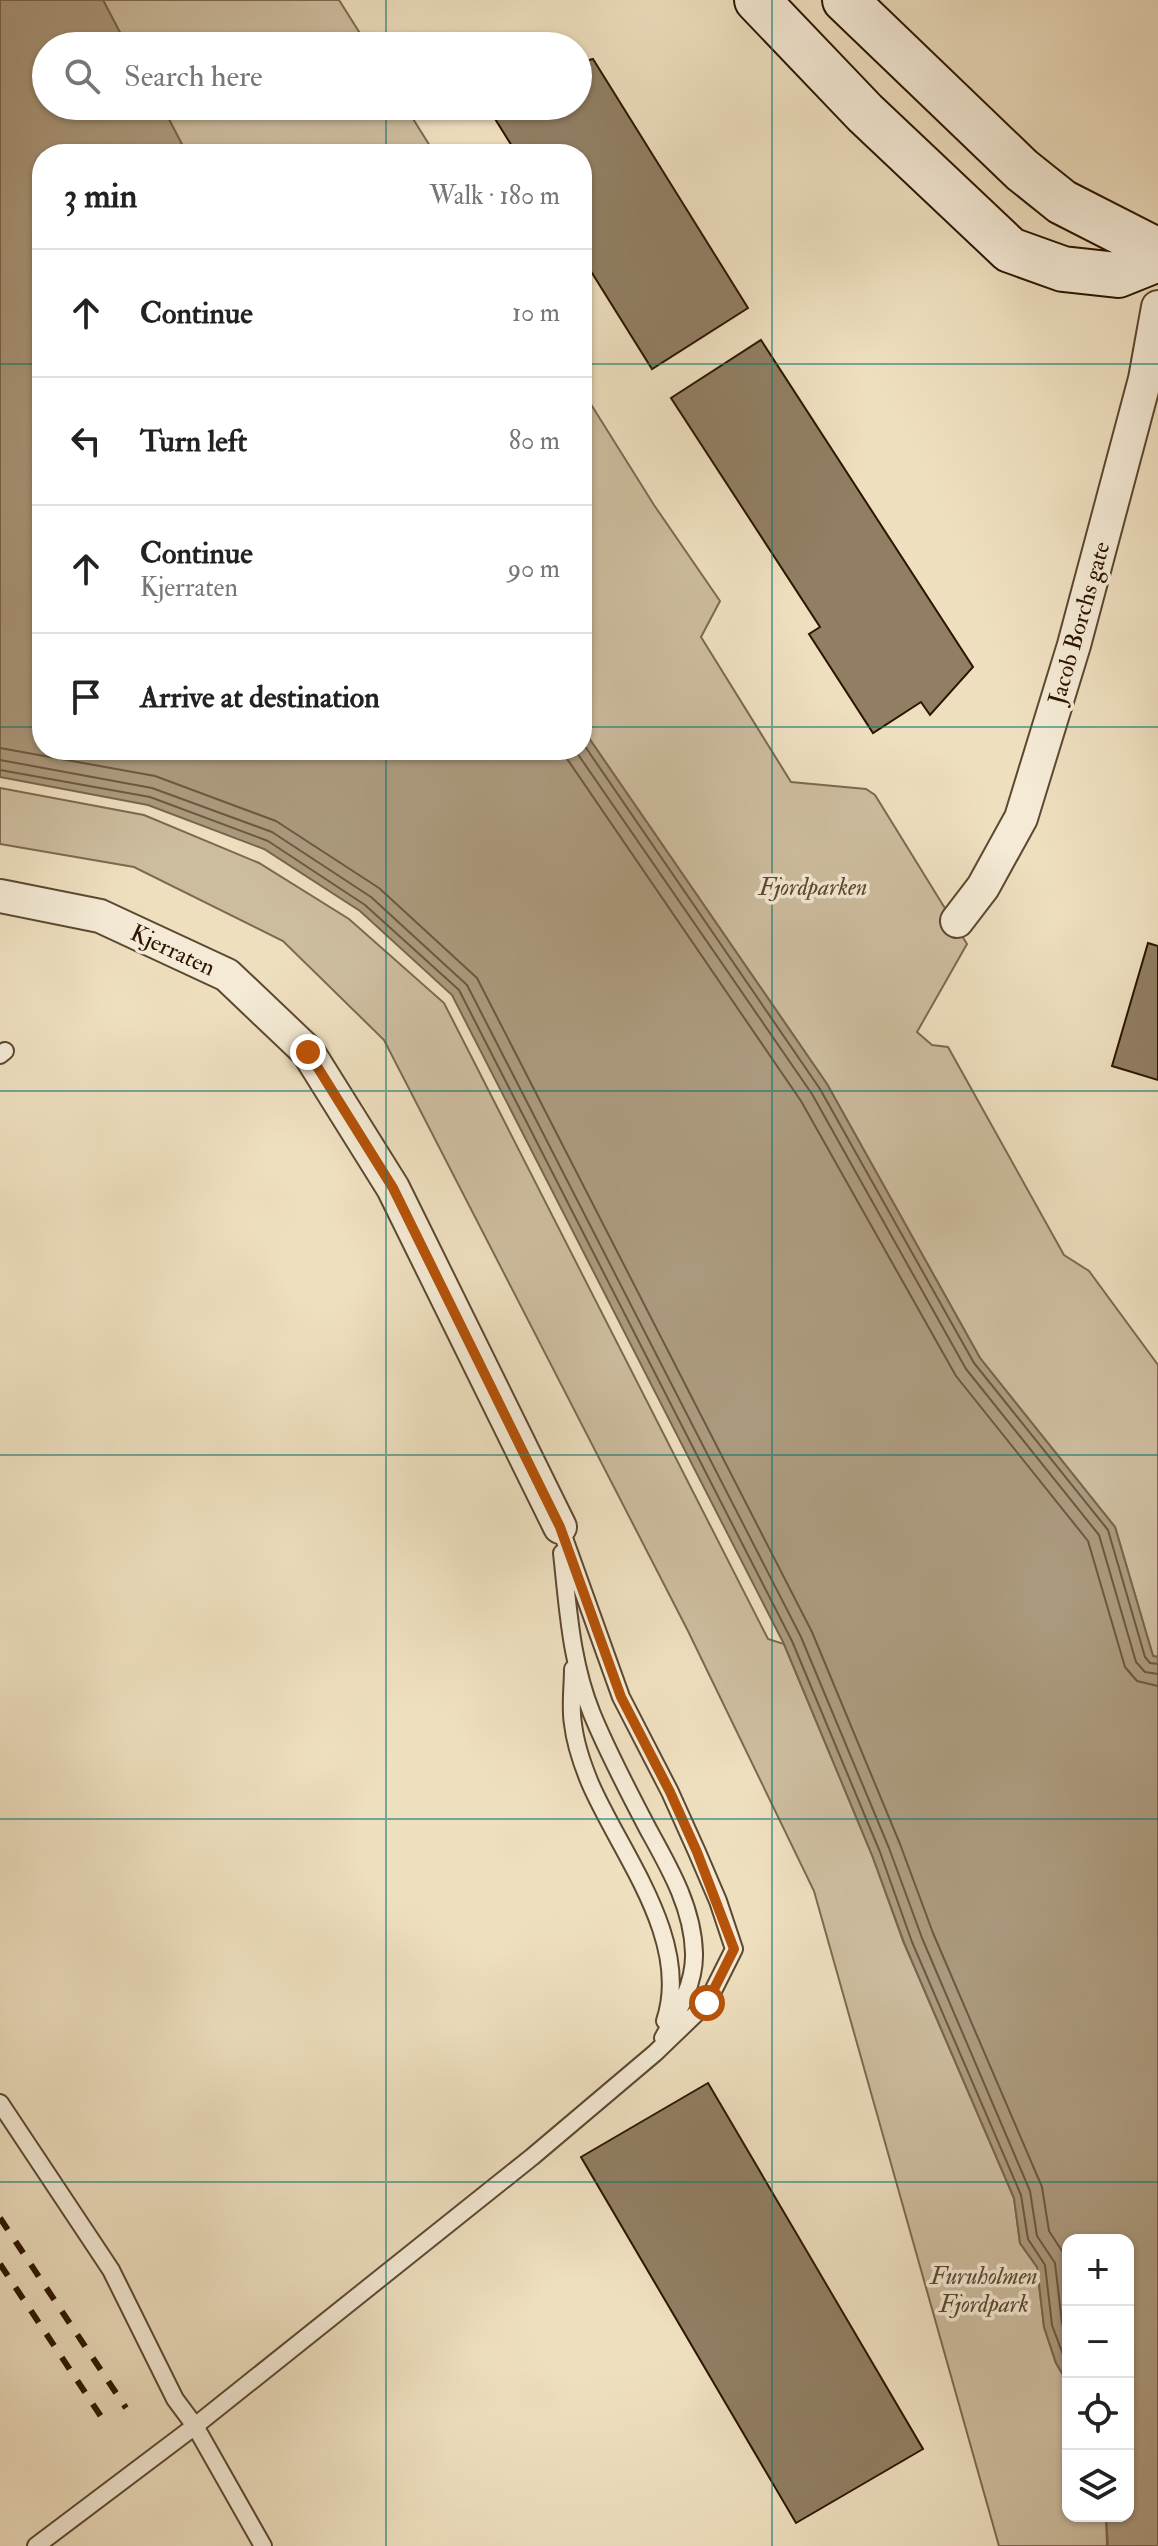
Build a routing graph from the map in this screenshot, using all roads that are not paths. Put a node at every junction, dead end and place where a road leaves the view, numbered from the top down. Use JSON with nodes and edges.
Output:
{"nodes":[{"id":1,"x":757,"y":0,"type":"edge"},
{"id":2,"x":845,"y":0,"type":"edge"},
{"id":3,"x":1158,"y":251,"type":"edge"},
{"id":4,"x":1158,"y":259,"type":"edge"},
{"id":5,"x":1158,"y":307,"type":"edge"},
{"id":6,"x":0,"y":896,"type":"edge"},
{"id":7,"x":957,"y":921,"type":"dead end"},
{"id":8,"x":560,"y":1527,"type":"junction"},
{"id":9,"x":573,"y":1652,"type":"junction"},
{"id":10,"x":655,"y":2053,"type":"junction"},
{"id":11,"x":0,"y":2103,"type":"edge"},
{"id":12,"x":195,"y":2426,"type":"junction"},
{"id":13,"x":36,"y":2546,"type":"edge"},
{"id":14,"x":263,"y":2546,"type":"edge"}],
"edges":[{"from":1,"to":4,"type":"street"},
{"from":2,"to":3,"type":"street"},
{"from":5,"to":7,"type":"street","name":"Jacob Borchs gate"},
{"from":6,"to":8,"type":"street","name":"Kjerraten"},
{"from":8,"to":9,"type":"lane"},
{"from":8,"to":10,"type":"lane"},
{"from":9,"to":10,"type":"lane"},
{"from":9,"to":10,"type":"lane"},
{"from":10,"to":12,"type":"lane"},
{"from":11,"to":12,"type":"lane"},
{"from":12,"to":13,"type":"lane"},
{"from":12,"to":14,"type":"lane"}]}
